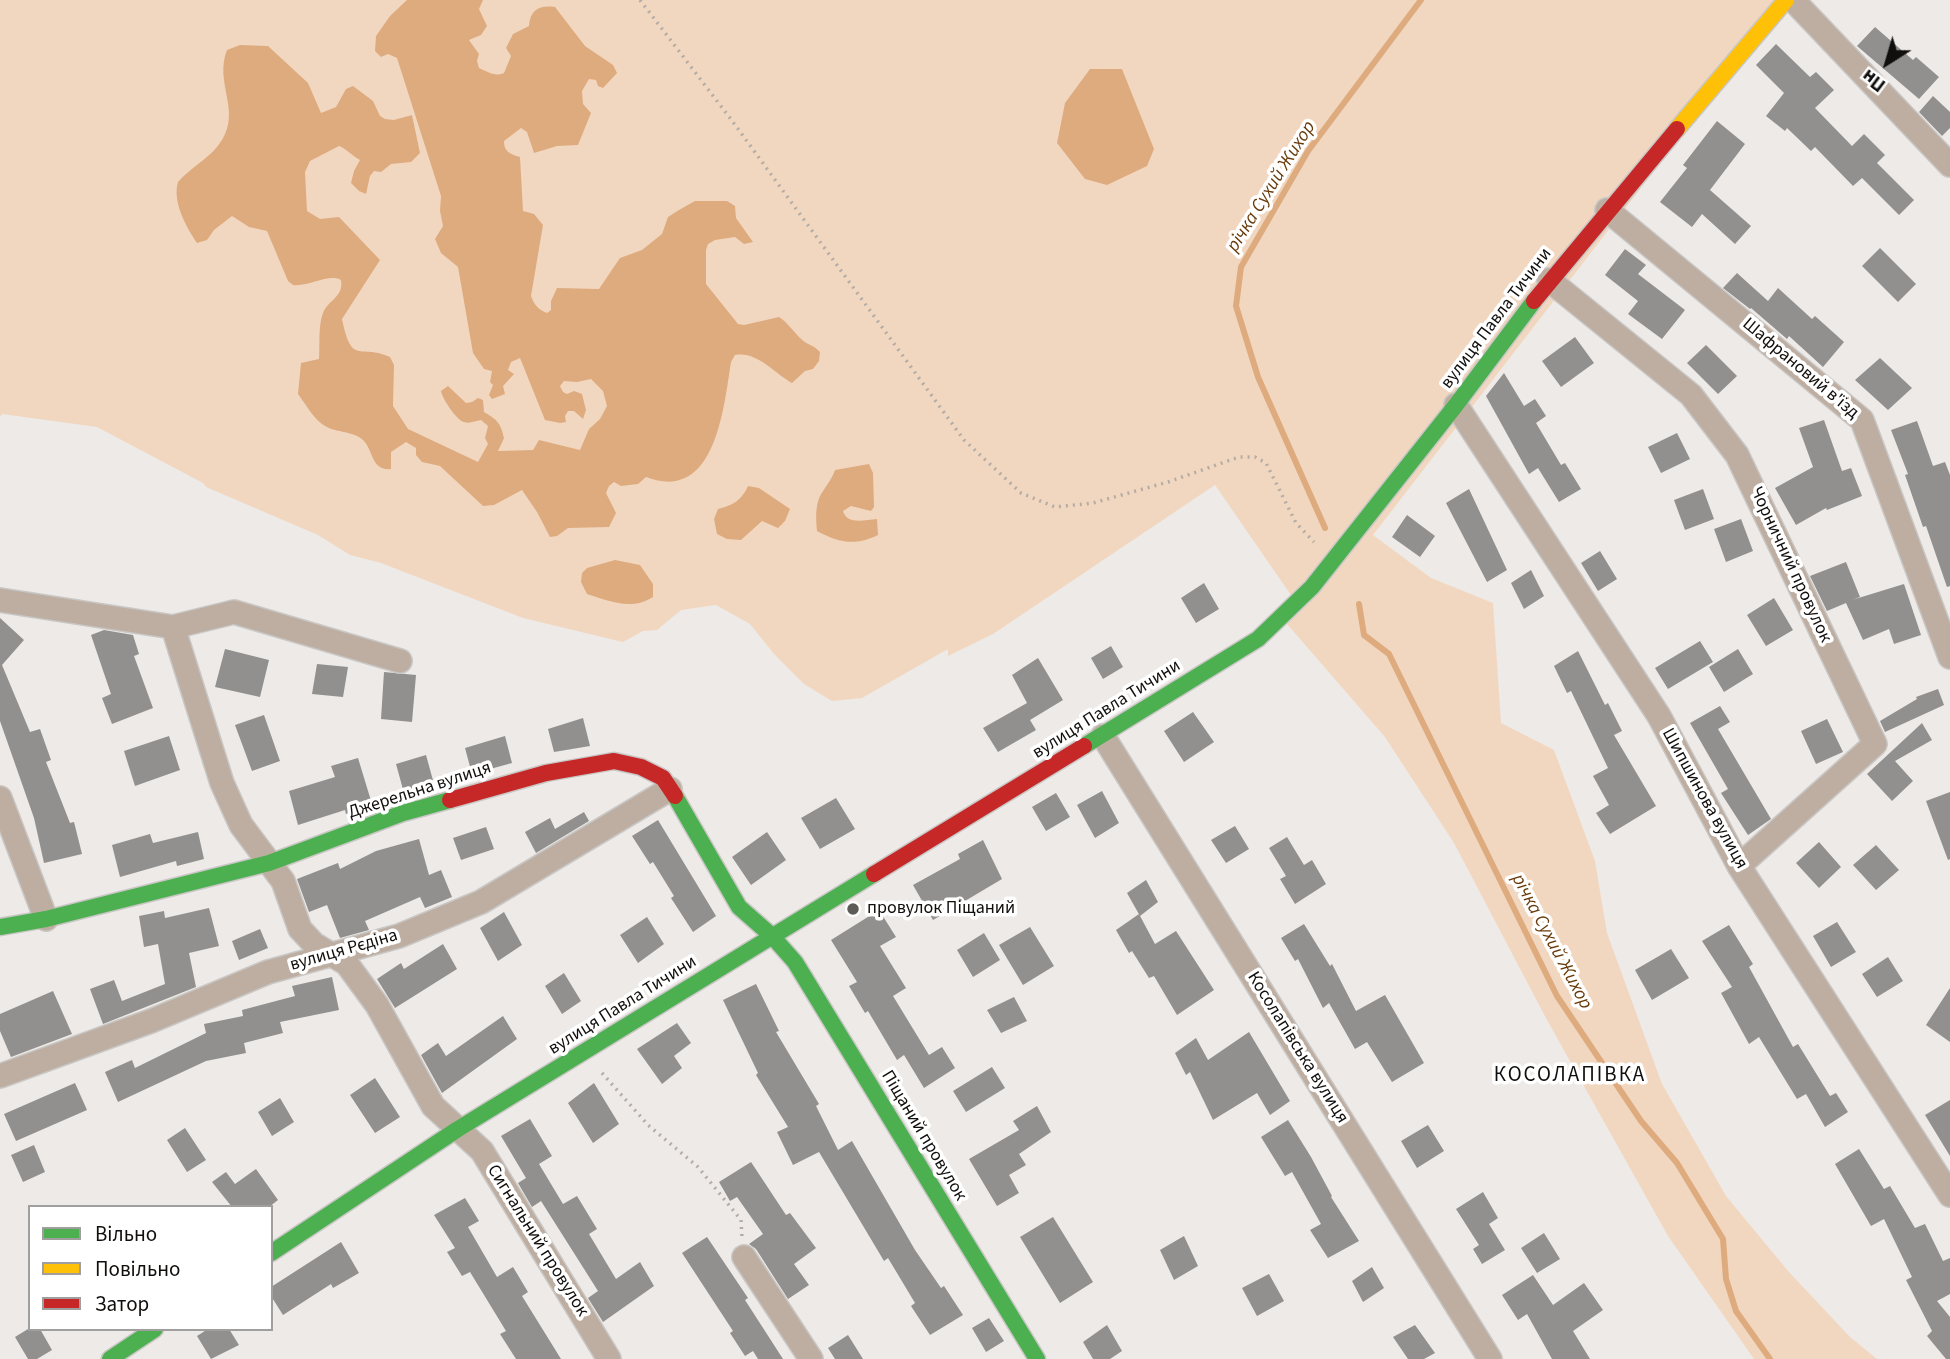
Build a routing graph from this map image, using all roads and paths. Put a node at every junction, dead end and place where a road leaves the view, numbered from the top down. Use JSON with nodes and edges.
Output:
{"nodes":[{"id":1,"x":640,"y":0,"type":"edge"},
{"id":2,"x":1786,"y":0,"type":"edge"},
{"id":3,"x":1793,"y":0,"type":"edge"},
{"id":4,"x":1950,"y":165,"type":"edge"},
{"id":5,"x":1607,"y":210,"type":"junction"},
{"id":6,"x":1549,"y":280,"type":"junction"},
{"id":7,"x":1456,"y":405,"type":"junction"},
{"id":8,"x":1332,"y":562,"type":"junction"},
{"id":9,"x":0,"y":600,"type":"edge"},
{"id":10,"x":173,"y":627,"type":"junction"},
{"id":11,"x":1950,"y":657,"type":"edge"},
{"id":12,"x":400,"y":661,"type":"dead end"},
{"id":13,"x":1103,"y":736,"type":"junction"},
{"id":14,"x":670,"y":789,"type":"junction"},
{"id":15,"x":0,"y":798,"type":"edge"},
{"id":16,"x":269,"y":863,"type":"junction"},
{"id":17,"x":1739,"y":866,"type":"junction"},
{"id":18,"x":46,"y":919,"type":"junction"},
{"id":19,"x":0,"y":927,"type":"edge"},
{"id":20,"x":772,"y":936,"type":"junction"},
{"id":21,"x":332,"y":954,"type":"junction"},
{"id":22,"x":584,"y":1052,"type":"junction"},
{"id":23,"x":0,"y":1076,"type":"edge"},
{"id":24,"x":458,"y":1129,"type":"junction"},
{"id":25,"x":1950,"y":1195,"type":"edge"},
{"id":26,"x":273,"y":1252,"type":"edge"},
{"id":27,"x":744,"y":1257,"type":"joint"},
{"id":28,"x":152,"y":1331,"type":"edge"},
{"id":29,"x":110,"y":1359,"type":"edge"},
{"id":30,"x":609,"y":1359,"type":"edge"},
{"id":31,"x":811,"y":1359,"type":"edge"},
{"id":32,"x":1037,"y":1359,"type":"edge"},
{"id":33,"x":1490,"y":1359,"type":"edge"}],
"edges":[{"from":1,"to":8,"type":"path"},
{"from":2,"to":5,"type":"main road","name":"вулиця Павла Тичини"},
{"from":3,"to":4,"type":"street"},
{"from":5,"to":6,"type":"main road","name":"вулиця Павла Тичини"},
{"from":5,"to":11,"type":"street","name":"Шафрановий в'їзд"},
{"from":6,"to":7,"type":"main road","name":"вулиця Павла Тичини"},
{"from":6,"to":17,"type":"street","name":"Чорничний провулок"},
{"from":7,"to":8,"type":"main road","name":"вулиця Павла Тичини"},
{"from":7,"to":17,"type":"street","name":"Шипшинова вулиця"},
{"from":8,"to":13,"type":"main road","name":"вулиця Павла Тичини"},
{"from":9,"to":10,"type":"street"},
{"from":10,"to":12,"type":"street"},
{"from":10,"to":16,"type":"street","name":"Сигнальний провулок"},
{"from":13,"to":20,"type":"main road","name":"вулиця Павла Тичини"},
{"from":13,"to":33,"type":"street","name":"Косолапівська вулиця"},
{"from":14,"to":16,"type":"main road","name":"Джерельна вулиця"},
{"from":14,"to":20,"type":"main road","name":"Джерельна вулиця"},
{"from":14,"to":21,"type":"street","name":"вулиця Рєдіна"},
{"from":15,"to":18,"type":"street"},
{"from":16,"to":18,"type":"main road","name":"Джерельна вулиця"},
{"from":16,"to":21,"type":"street","name":"Сигнальний провулок"},
{"from":17,"to":25,"type":"street","name":"Шипшинова вулиця"},
{"from":18,"to":19,"type":"main road","name":"Джерельна вулиця"},
{"from":20,"to":22,"type":"main road","name":"вулиця Павла Тичини"},
{"from":20,"to":32,"type":"main road","name":"Піщаний провулок"},
{"from":21,"to":23,"type":"street","name":"вулиця Рєдіна"},
{"from":21,"to":24,"type":"street","name":"Сигнальний провулок"},
{"from":22,"to":24,"type":"main road","name":"вулиця Павла Тичини"},
{"from":22,"to":27,"type":"path"},
{"from":24,"to":26,"type":"main road","name":"вулиця Павла Тичини"},
{"from":24,"to":30,"type":"street","name":"Сигнальний провулок"},
{"from":27,"to":31,"type":"street"},
{"from":28,"to":29,"type":"main road"}]}
